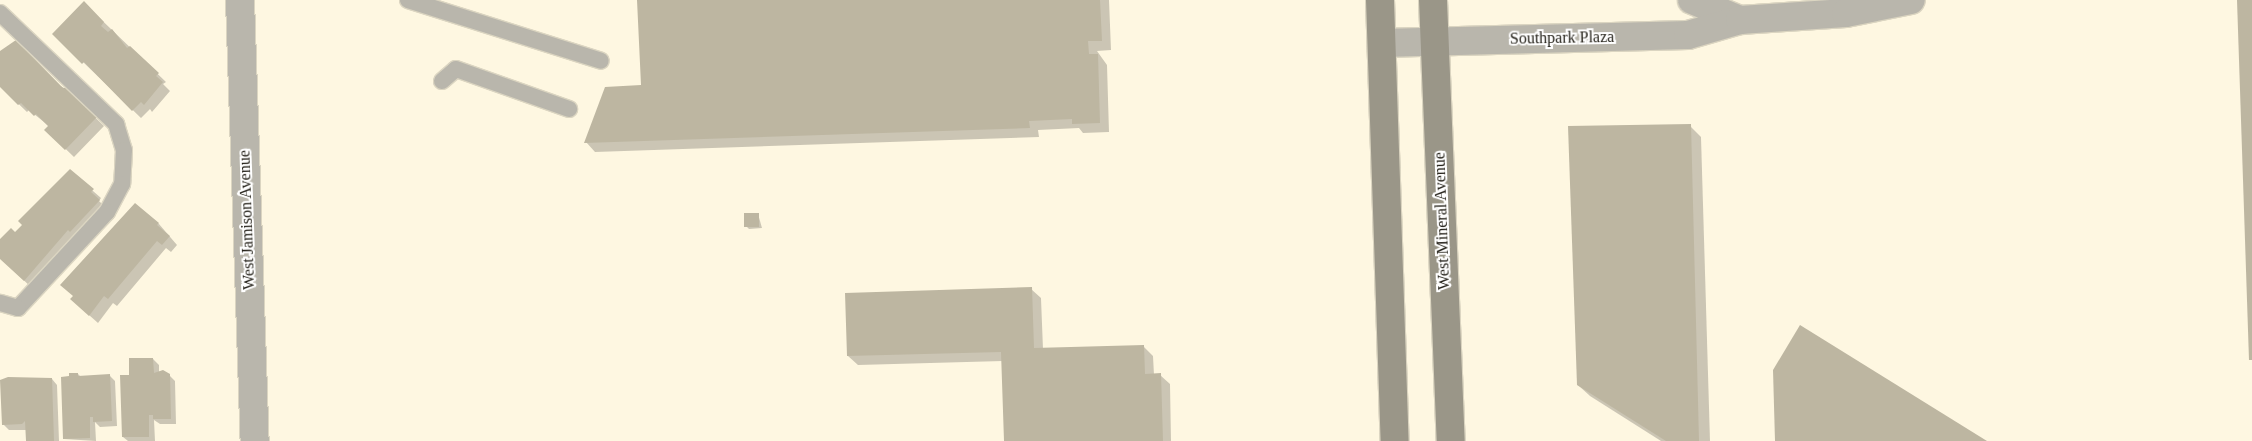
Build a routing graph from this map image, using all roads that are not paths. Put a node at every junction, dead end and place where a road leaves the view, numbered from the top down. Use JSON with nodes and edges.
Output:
{"nodes":[{"id":1,"x":240,"y":0,"type":"edge"},
{"id":2,"x":408,"y":0,"type":"edge"},
{"id":3,"x":1380,"y":0,"type":"edge"},
{"id":4,"x":1433,"y":0,"type":"edge"},
{"id":5,"x":1692,"y":0,"type":"edge"},
{"id":6,"x":1911,"y":0,"type":"edge"},
{"id":7,"x":0,"y":13,"type":"edge"},
{"id":8,"x":1740,"y":20,"type":"junction"},
{"id":9,"x":1435,"y":41,"type":"junction"},
{"id":10,"x":1382,"y":43,"type":"junction"},
{"id":11,"x":601,"y":61,"type":"dead end"},
{"id":12,"x":442,"y":81,"type":"dead end"},
{"id":13,"x":569,"y":109,"type":"dead end"},
{"id":14,"x":0,"y":304,"type":"edge"},
{"id":15,"x":255,"y":441,"type":"edge"},
{"id":16,"x":1395,"y":441,"type":"edge"},
{"id":17,"x":1451,"y":441,"type":"edge"}],
"edges":[{"from":1,"to":15,"type":"street","name":"West Jamison Avenue"},
{"from":2,"to":11,"type":"lane"},
{"from":3,"to":10,"type":"main road"},
{"from":4,"to":9,"type":"main road","name":"West Mineral Avenue"},
{"from":5,"to":8,"type":"street","name":"Southpark Plaza"},
{"from":6,"to":8,"type":"street","name":"Southpark Plaza"},
{"from":7,"to":14,"type":"lane"},
{"from":8,"to":9,"type":"street","name":"Southpark Plaza"},
{"from":9,"to":10,"type":"street","name":"Southpark Plaza"},
{"from":9,"to":17,"type":"main road","name":"West Mineral Avenue"},
{"from":10,"to":16,"type":"main road"},
{"from":12,"to":13,"type":"lane"}]}
